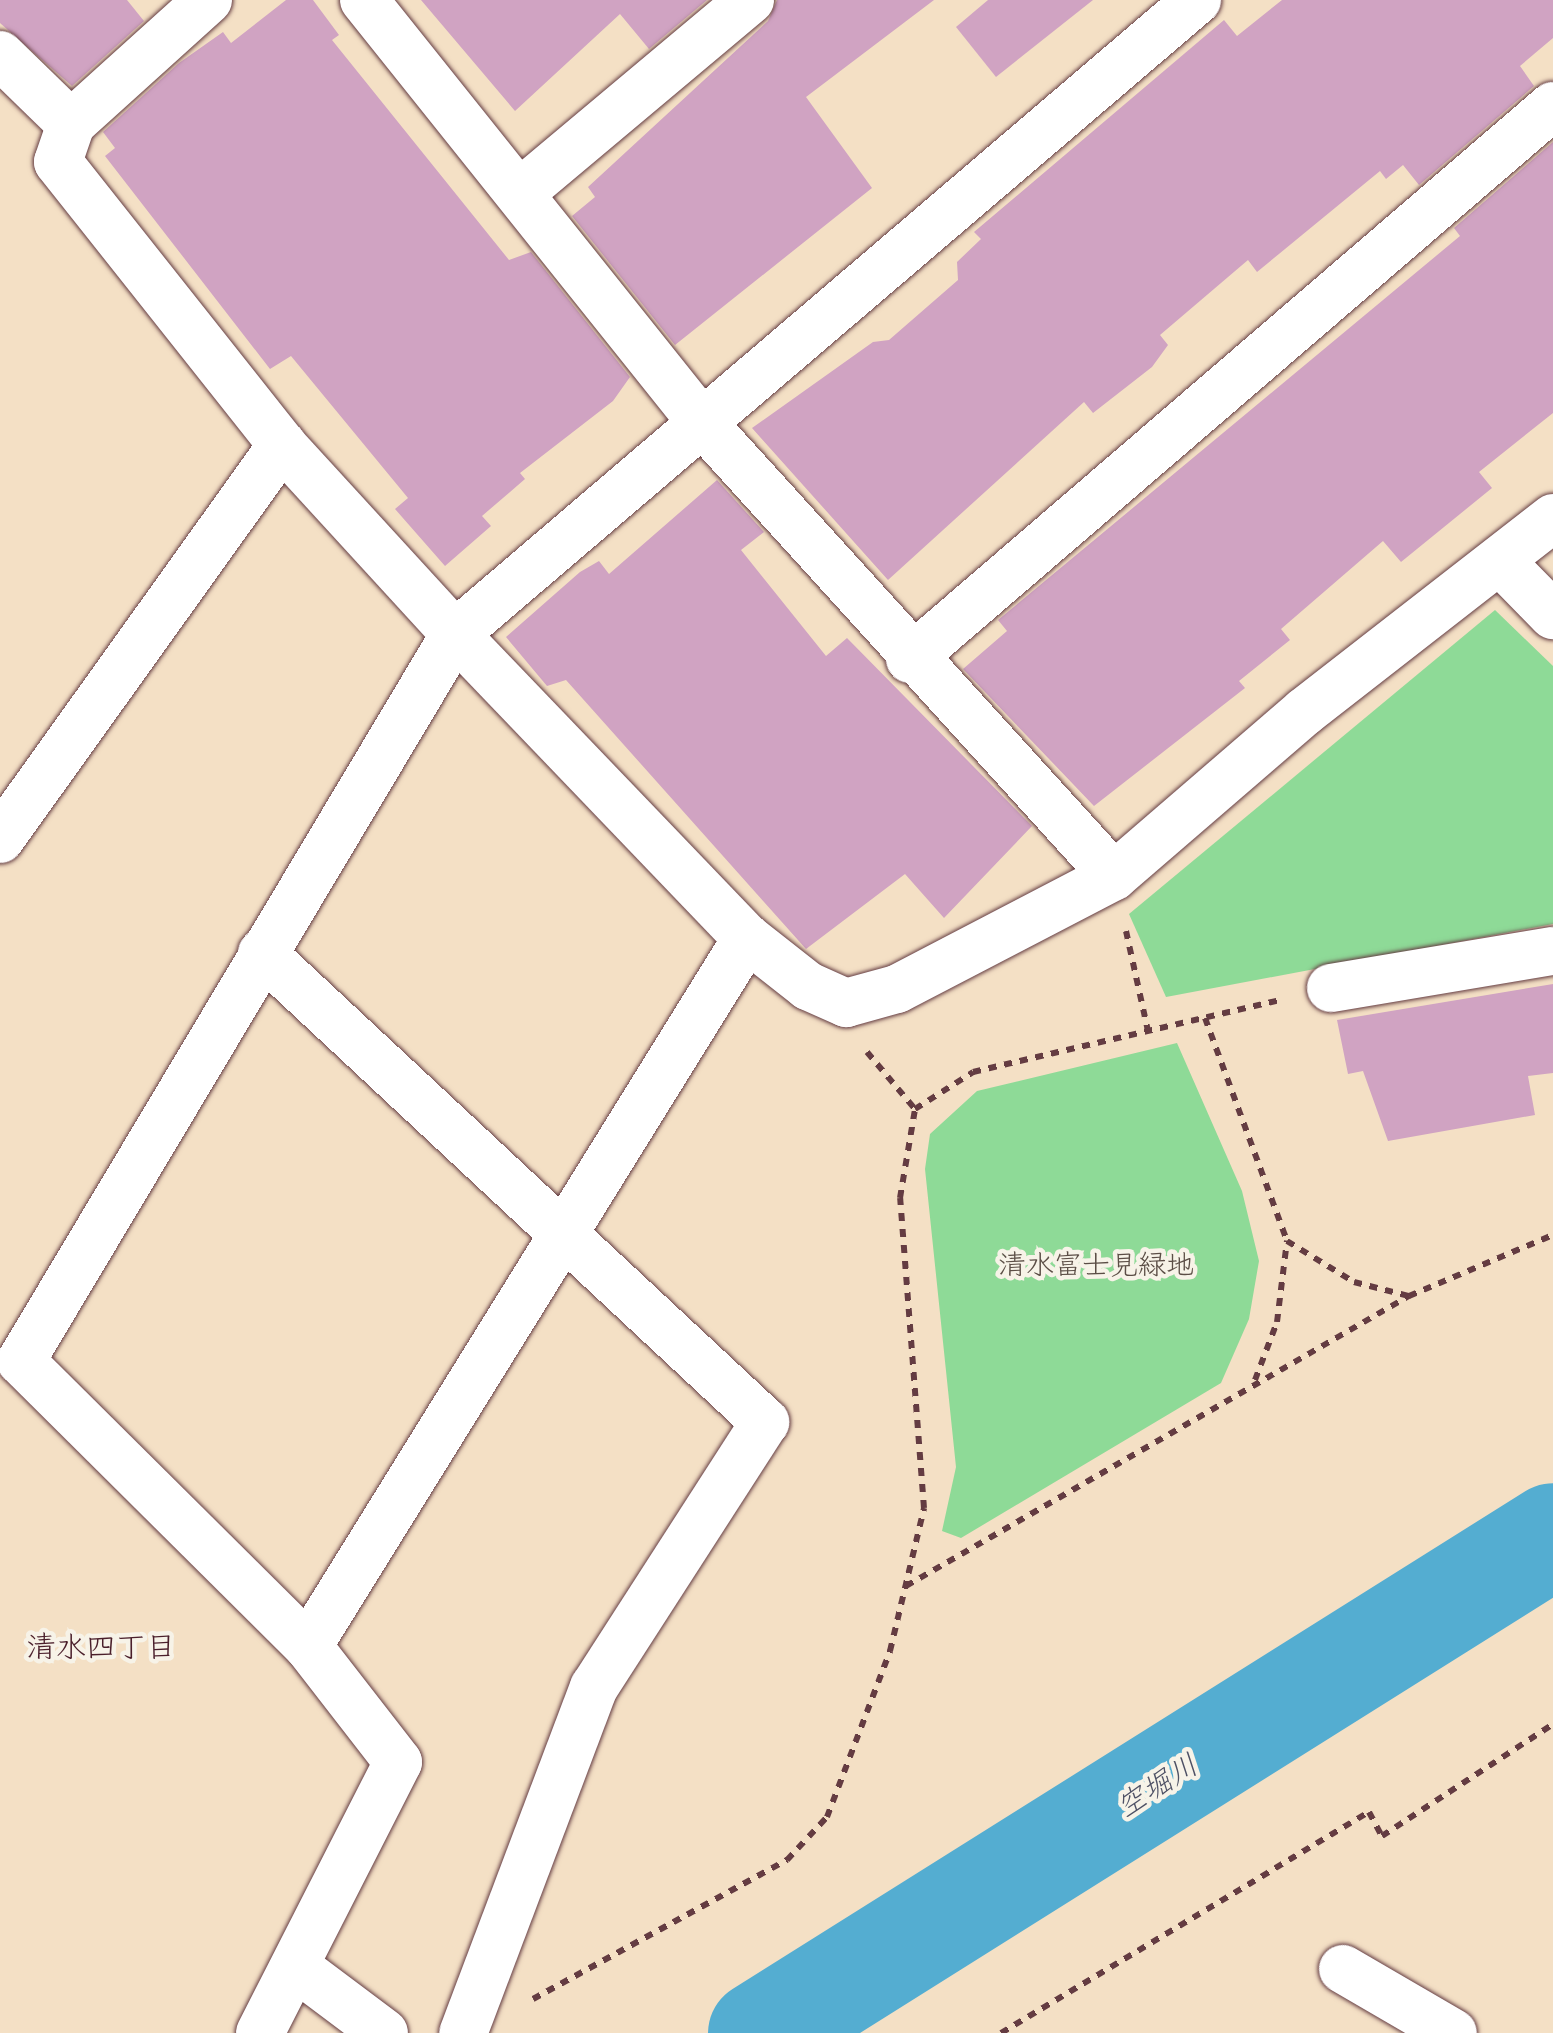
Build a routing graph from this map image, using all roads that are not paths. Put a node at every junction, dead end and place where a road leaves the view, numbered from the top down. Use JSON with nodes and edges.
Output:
{"nodes":[{"id":1,"x":208,"y":0,"type":"edge"},
{"id":2,"x":364,"y":0,"type":"edge"},
{"id":3,"x":750,"y":0,"type":"edge"},
{"id":4,"x":1197,"y":0,"type":"edge"},
{"id":5,"x":0,"y":56,"type":"edge"},
{"id":6,"x":1553,"y":106,"type":"edge"},
{"id":7,"x":71,"y":124,"type":"junction"},
{"id":8,"x":521,"y":192,"type":"junction"},
{"id":9,"x":699,"y":419,"type":"junction"},
{"id":10,"x":282,"y":445,"type":"junction"},
{"id":11,"x":1553,"y":518,"type":"edge"},
{"id":12,"x":1502,"y":562,"type":"junction"},
{"id":13,"x":1553,"y":615,"type":"edge"},
{"id":14,"x":455,"y":634,"type":"junction"},
{"id":15,"x":910,"y":659,"type":"junction"},
{"id":16,"x":0,"y":839,"type":"edge"},
{"id":17,"x":1114,"y":876,"type":"junction"},
{"id":18,"x":747,"y":938,"type":"junction"},
{"id":19,"x":1553,"y":951,"type":"edge"},
{"id":20,"x":262,"y":953,"type":"junction"},
{"id":21,"x":1331,"y":988,"type":"road end"},
{"id":22,"x":556,"y":1235,"type":"junction"},
{"id":23,"x":308,"y":1646,"type":"junction"},
{"id":24,"x":1343,"y":1969,"type":"dead end"},
{"id":25,"x":300,"y":1970,"type":"junction"},
{"id":26,"x":260,"y":2033,"type":"edge"},
{"id":27,"x":384,"y":2033,"type":"edge"},
{"id":28,"x":464,"y":2033,"type":"edge"},
{"id":29,"x":1453,"y":2033,"type":"edge"}],
"edges":[{"from":1,"to":7,"type":"street"},
{"from":2,"to":8,"type":"street"},
{"from":3,"to":8,"type":"street"},
{"from":4,"to":9,"type":"street"},
{"from":5,"to":7,"type":"street"},
{"from":6,"to":15,"type":"street"},
{"from":7,"to":10,"type":"street"},
{"from":8,"to":9,"type":"street"},
{"from":9,"to":14,"type":"street"},
{"from":9,"to":15,"type":"street"},
{"from":10,"to":14,"type":"street"},
{"from":10,"to":16,"type":"street"},
{"from":11,"to":12,"type":"street"},
{"from":12,"to":13,"type":"street"},
{"from":12,"to":17,"type":"street"},
{"from":14,"to":18,"type":"street"},
{"from":14,"to":20,"type":"street"},
{"from":15,"to":17,"type":"street"},
{"from":17,"to":18,"type":"street"},
{"from":18,"to":22,"type":"street"},
{"from":19,"to":21,"type":"street"},
{"from":20,"to":22,"type":"street"},
{"from":20,"to":23,"type":"street"},
{"from":22,"to":23,"type":"street"},
{"from":22,"to":28,"type":"street"},
{"from":23,"to":25,"type":"street"},
{"from":24,"to":29,"type":"street"},
{"from":25,"to":26,"type":"street"},
{"from":25,"to":27,"type":"street"}]}
